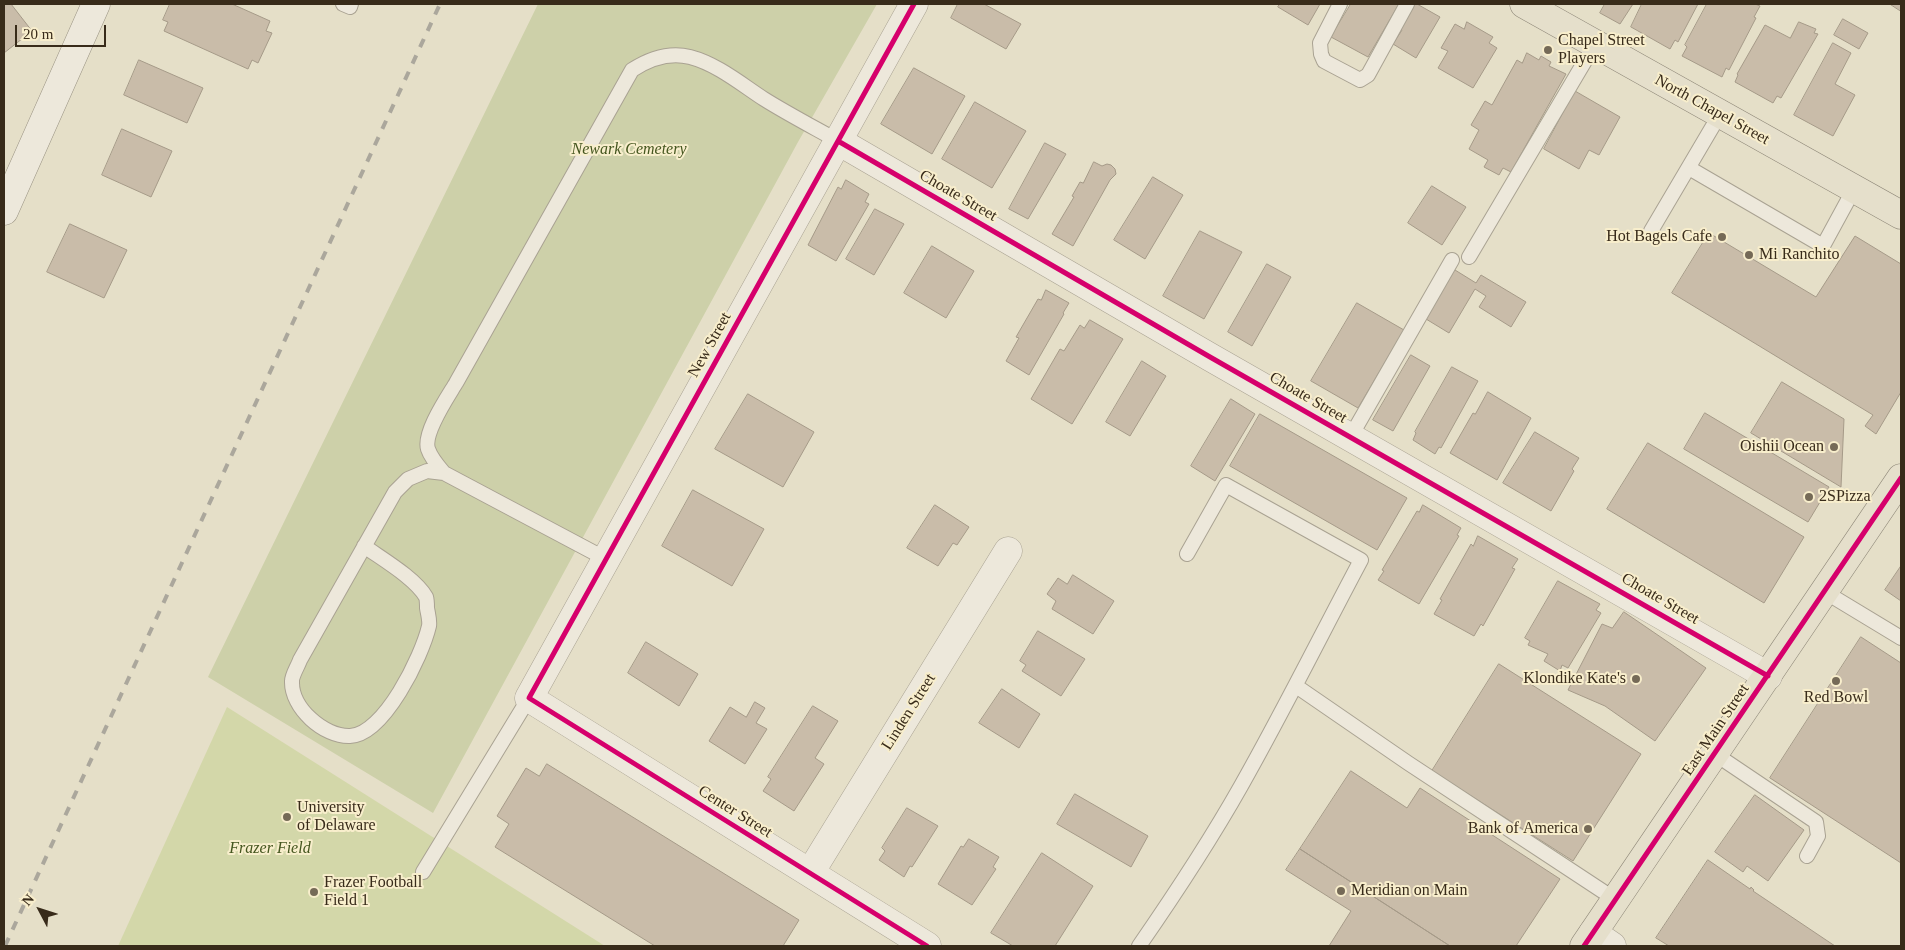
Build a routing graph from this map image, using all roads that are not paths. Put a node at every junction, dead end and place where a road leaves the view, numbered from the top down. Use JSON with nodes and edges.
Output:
{"nodes":[{"id":1,"x":96,"y":4,"type":"edge"},
{"id":2,"x":343,"y":4,"type":"edge"},
{"id":3,"x":351,"y":4,"type":"edge"},
{"id":4,"x":914,"y":4,"type":"edge"},
{"id":5,"x":1340,"y":4,"type":"edge"},
{"id":6,"x":1407,"y":4,"type":"edge"},
{"id":7,"x":1524,"y":4,"type":"edge"},
{"id":8,"x":1594,"y":44,"type":"junction"},
{"id":9,"x":1720,"y":114,"type":"junction"},
{"id":10,"x":838,"y":141,"type":"junction"},
{"id":11,"x":1689,"y":168,"type":"junction"},
{"id":12,"x":1854,"y":189,"type":"junction"},
{"id":13,"x":4,"y":212,"type":"edge"},
{"id":14,"x":1901,"y":215,"type":"edge"},
{"id":15,"x":1651,"y":231,"type":"dead end"},
{"id":16,"x":1469,"y":258,"type":"dead end"},
{"id":17,"x":1452,"y":260,"type":"dead end"},
{"id":18,"x":1351,"y":436,"type":"junction"},
{"id":19,"x":444,"y":472,"type":"junction"},
{"id":20,"x":1901,"y":478,"type":"edge"},
{"id":21,"x":364,"y":546,"type":"junction"},
{"id":22,"x":1008,"y":551,"type":"dead end"},
{"id":23,"x":1187,"y":554,"type":"dead end"},
{"id":24,"x":606,"y":559,"type":"junction"},
{"id":25,"x":1825,"y":592,"type":"junction"},
{"id":26,"x":1901,"y":638,"type":"edge"},
{"id":27,"x":1768,"y":676,"type":"junction"},
{"id":28,"x":1296,"y":686,"type":"junction"},
{"id":29,"x":529,"y":698,"type":"junction"},
{"id":30,"x":1715,"y":754,"type":"junction"},
{"id":31,"x":1807,"y":856,"type":"dead end"},
{"id":32,"x":423,"y":872,"type":"dead end"},
{"id":33,"x":810,"y":873,"type":"junction"},
{"id":34,"x":1616,"y":900,"type":"junction"},
{"id":35,"x":1597,"y":942,"type":"edge"},
{"id":36,"x":928,"y":946,"type":"edge"},
{"id":37,"x":1139,"y":946,"type":"edge"}],
"edges":[{"from":1,"to":13,"type":"street"},
{"from":2,"to":3,"type":"lane"},
{"from":4,"to":10,"type":"street","name":"New Street"},
{"from":5,"to":6,"type":"lane"},
{"from":7,"to":8,"type":"main road","name":"North Chapel Street"},
{"from":8,"to":9,"type":"main road","name":"North Chapel Street"},
{"from":8,"to":16,"type":"lane"},
{"from":9,"to":11,"type":"lane"},
{"from":9,"to":12,"type":"main road","name":"North Chapel Street"},
{"from":10,"to":18,"type":"street","name":"Choate Street"},
{"from":10,"to":19,"type":"lane"},
{"from":10,"to":24,"type":"street","name":"New Street"},
{"from":11,"to":12,"type":"lane"},
{"from":11,"to":15,"type":"lane"},
{"from":12,"to":14,"type":"main road","name":"North Chapel Street"},
{"from":17,"to":18,"type":"lane"},
{"from":18,"to":27,"type":"street","name":"Choate Street"},
{"from":19,"to":21,"type":"lane"},
{"from":19,"to":24,"type":"lane"},
{"from":20,"to":25,"type":"main road","name":"East Main Street"},
{"from":21,"to":21,"type":"lane"},
{"from":22,"to":33,"type":"street","name":"Linden Street"},
{"from":23,"to":28,"type":"lane"},
{"from":24,"to":29,"type":"street","name":"New Street"},
{"from":25,"to":26,"type":"lane"},
{"from":25,"to":27,"type":"main road","name":"East Main Street"},
{"from":27,"to":30,"type":"main road","name":"East Main Street"},
{"from":28,"to":34,"type":"lane"},
{"from":28,"to":37,"type":"lane"},
{"from":29,"to":32,"type":"lane"},
{"from":29,"to":33,"type":"street","name":"Center Street"},
{"from":30,"to":31,"type":"lane"},
{"from":30,"to":34,"type":"main road","name":"East Main Street"},
{"from":33,"to":36,"type":"street","name":"Center Street"},
{"from":34,"to":35,"type":"main road","name":"East Main Street"}]}
